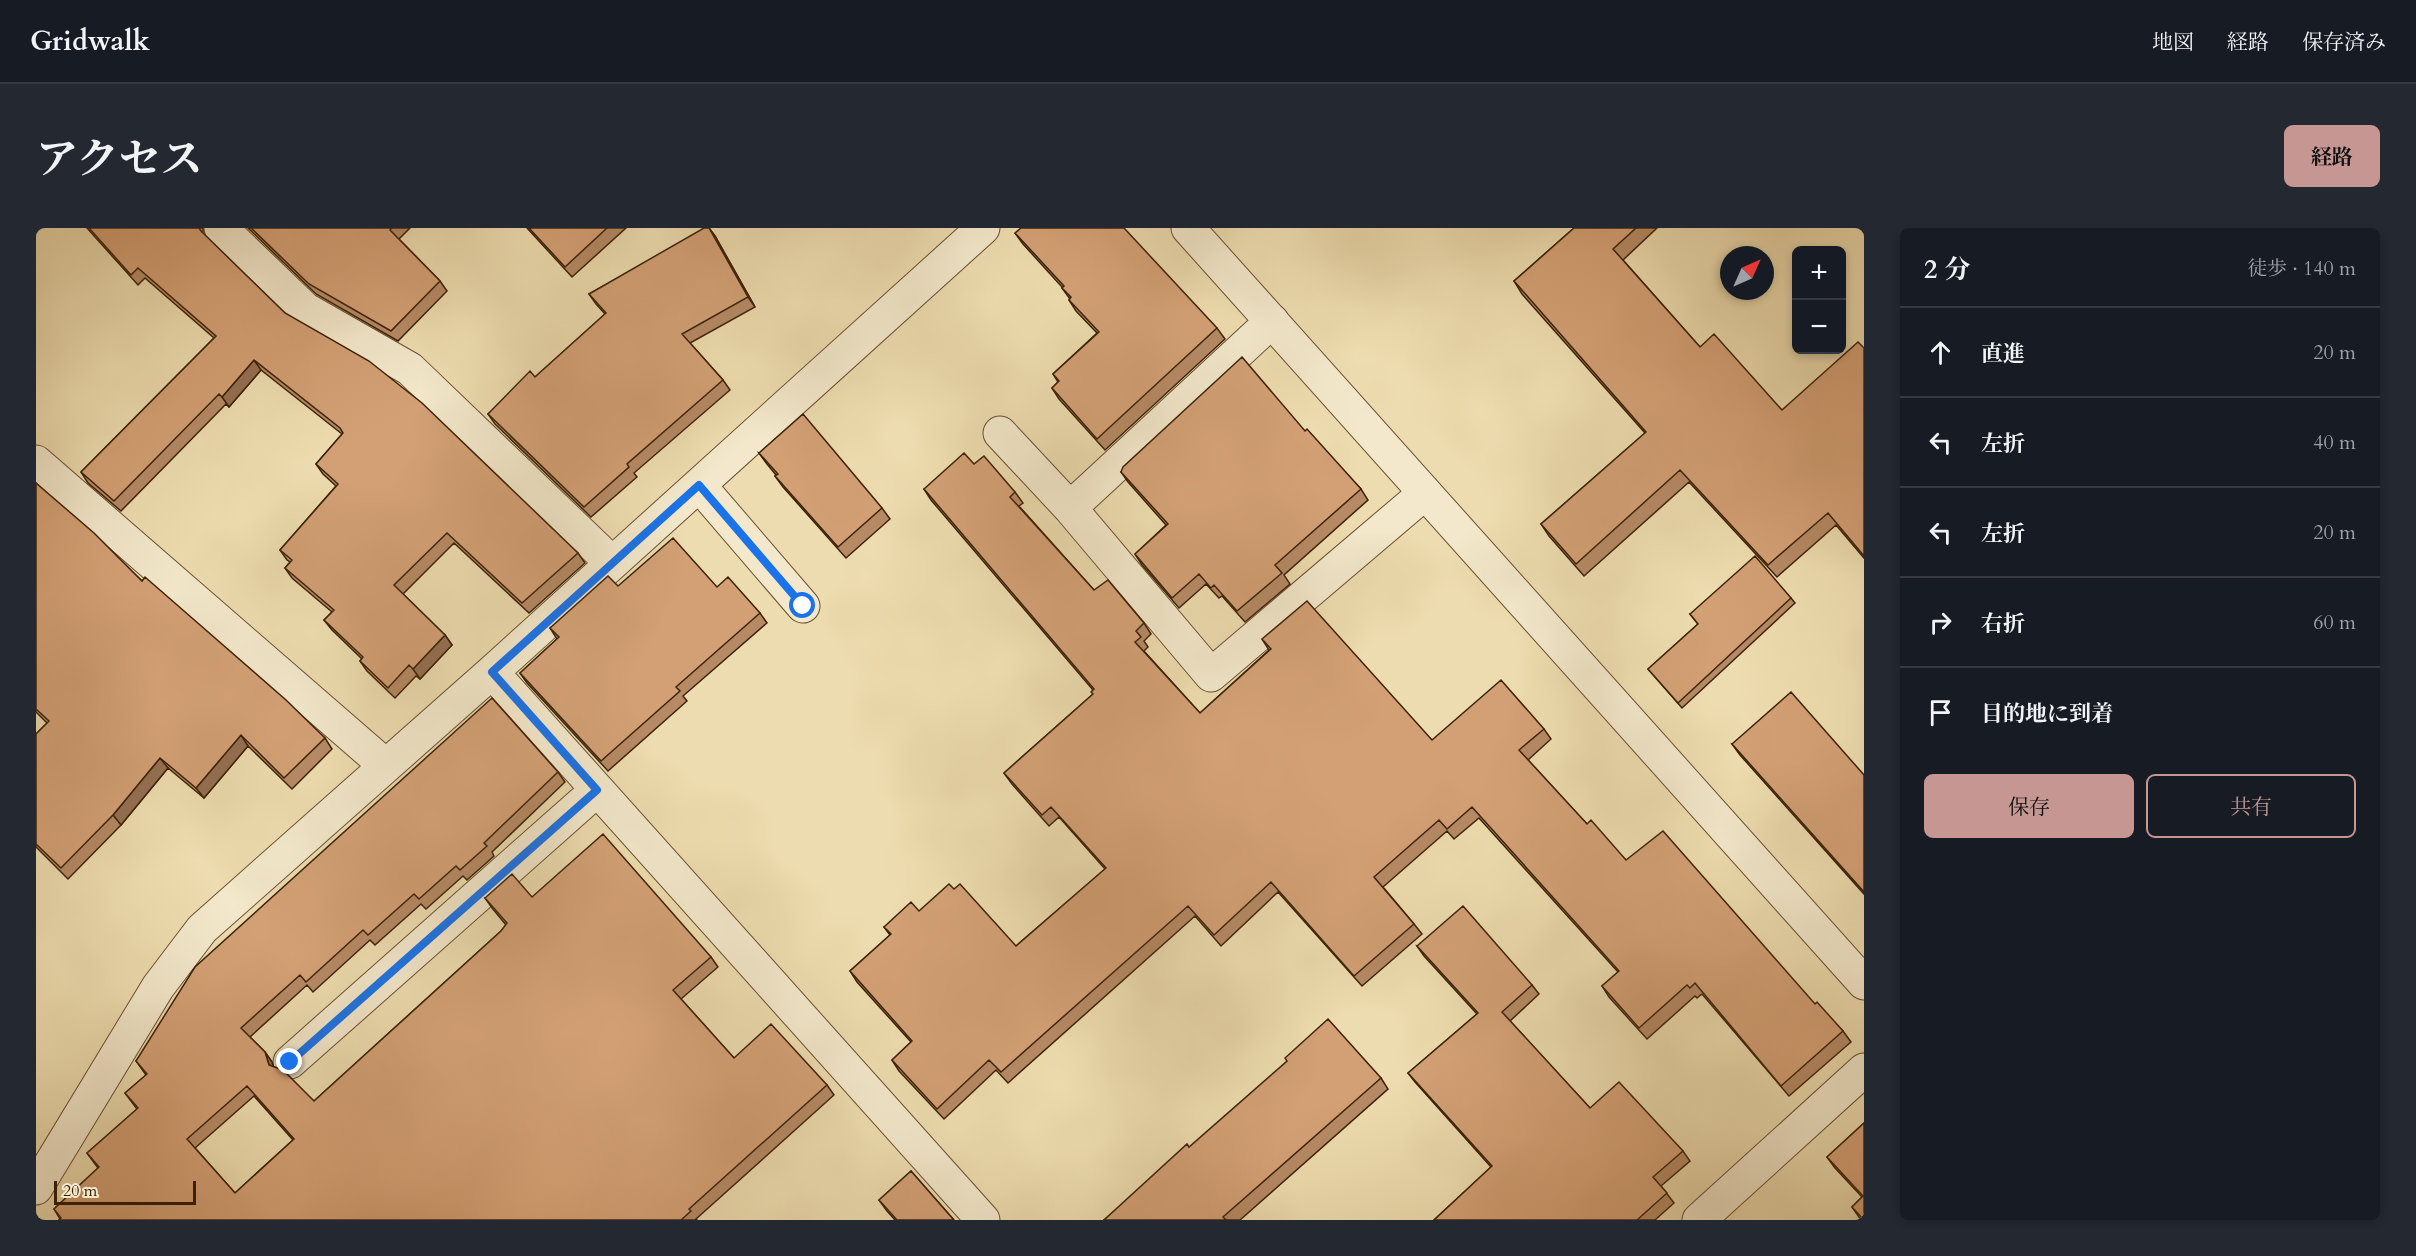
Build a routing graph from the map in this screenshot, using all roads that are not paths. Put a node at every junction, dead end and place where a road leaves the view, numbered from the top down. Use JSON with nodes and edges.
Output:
{"nodes":[{"id":1,"x":221,"y":228,"type":"edge"},
{"id":2,"x":983,"y":228,"type":"edge"},
{"id":3,"x":1188,"y":228,"type":"edge"},
{"id":4,"x":1272,"y":321,"type":"junction"},
{"id":5,"x":1000,"y":433,"type":"dead end"},
{"id":6,"x":36,"y":462,"type":"edge"},
{"id":7,"x":699,"y":485,"type":"junction"},
{"id":8,"x":1425,"y":493,"type":"junction"},
{"id":9,"x":1070,"y":508,"type":"junction"},
{"id":10,"x":612,"y":563,"type":"junction"},
{"id":11,"x":803,"y":606,"type":"dead end"},
{"id":12,"x":492,"y":672,"type":"junction"},
{"id":13,"x":386,"y":766,"type":"junction"},
{"id":14,"x":597,"y":790,"type":"junction"},
{"id":15,"x":1864,"y":983,"type":"edge"},
{"id":16,"x":290,"y":1062,"type":"dead end"},
{"id":17,"x":1864,"y":1070,"type":"edge"},
{"id":18,"x":36,"y":1188,"type":"edge"},
{"id":19,"x":983,"y":1220,"type":"edge"},
{"id":20,"x":1699,"y":1220,"type":"edge"}],
"edges":[{"from":1,"to":10,"type":"street"},
{"from":2,"to":7,"type":"street"},
{"from":3,"to":4,"type":"street"},
{"from":4,"to":8,"type":"street"},
{"from":4,"to":9,"type":"street"},
{"from":5,"to":9,"type":"street"},
{"from":6,"to":13,"type":"street"},
{"from":7,"to":10,"type":"street"},
{"from":7,"to":11,"type":"street"},
{"from":8,"to":9,"type":"street"},
{"from":8,"to":15,"type":"street"},
{"from":10,"to":12,"type":"street"},
{"from":12,"to":13,"type":"street"},
{"from":12,"to":14,"type":"street"},
{"from":13,"to":18,"type":"street"},
{"from":14,"to":16,"type":"street"},
{"from":14,"to":19,"type":"street"},
{"from":17,"to":20,"type":"street"}]}
